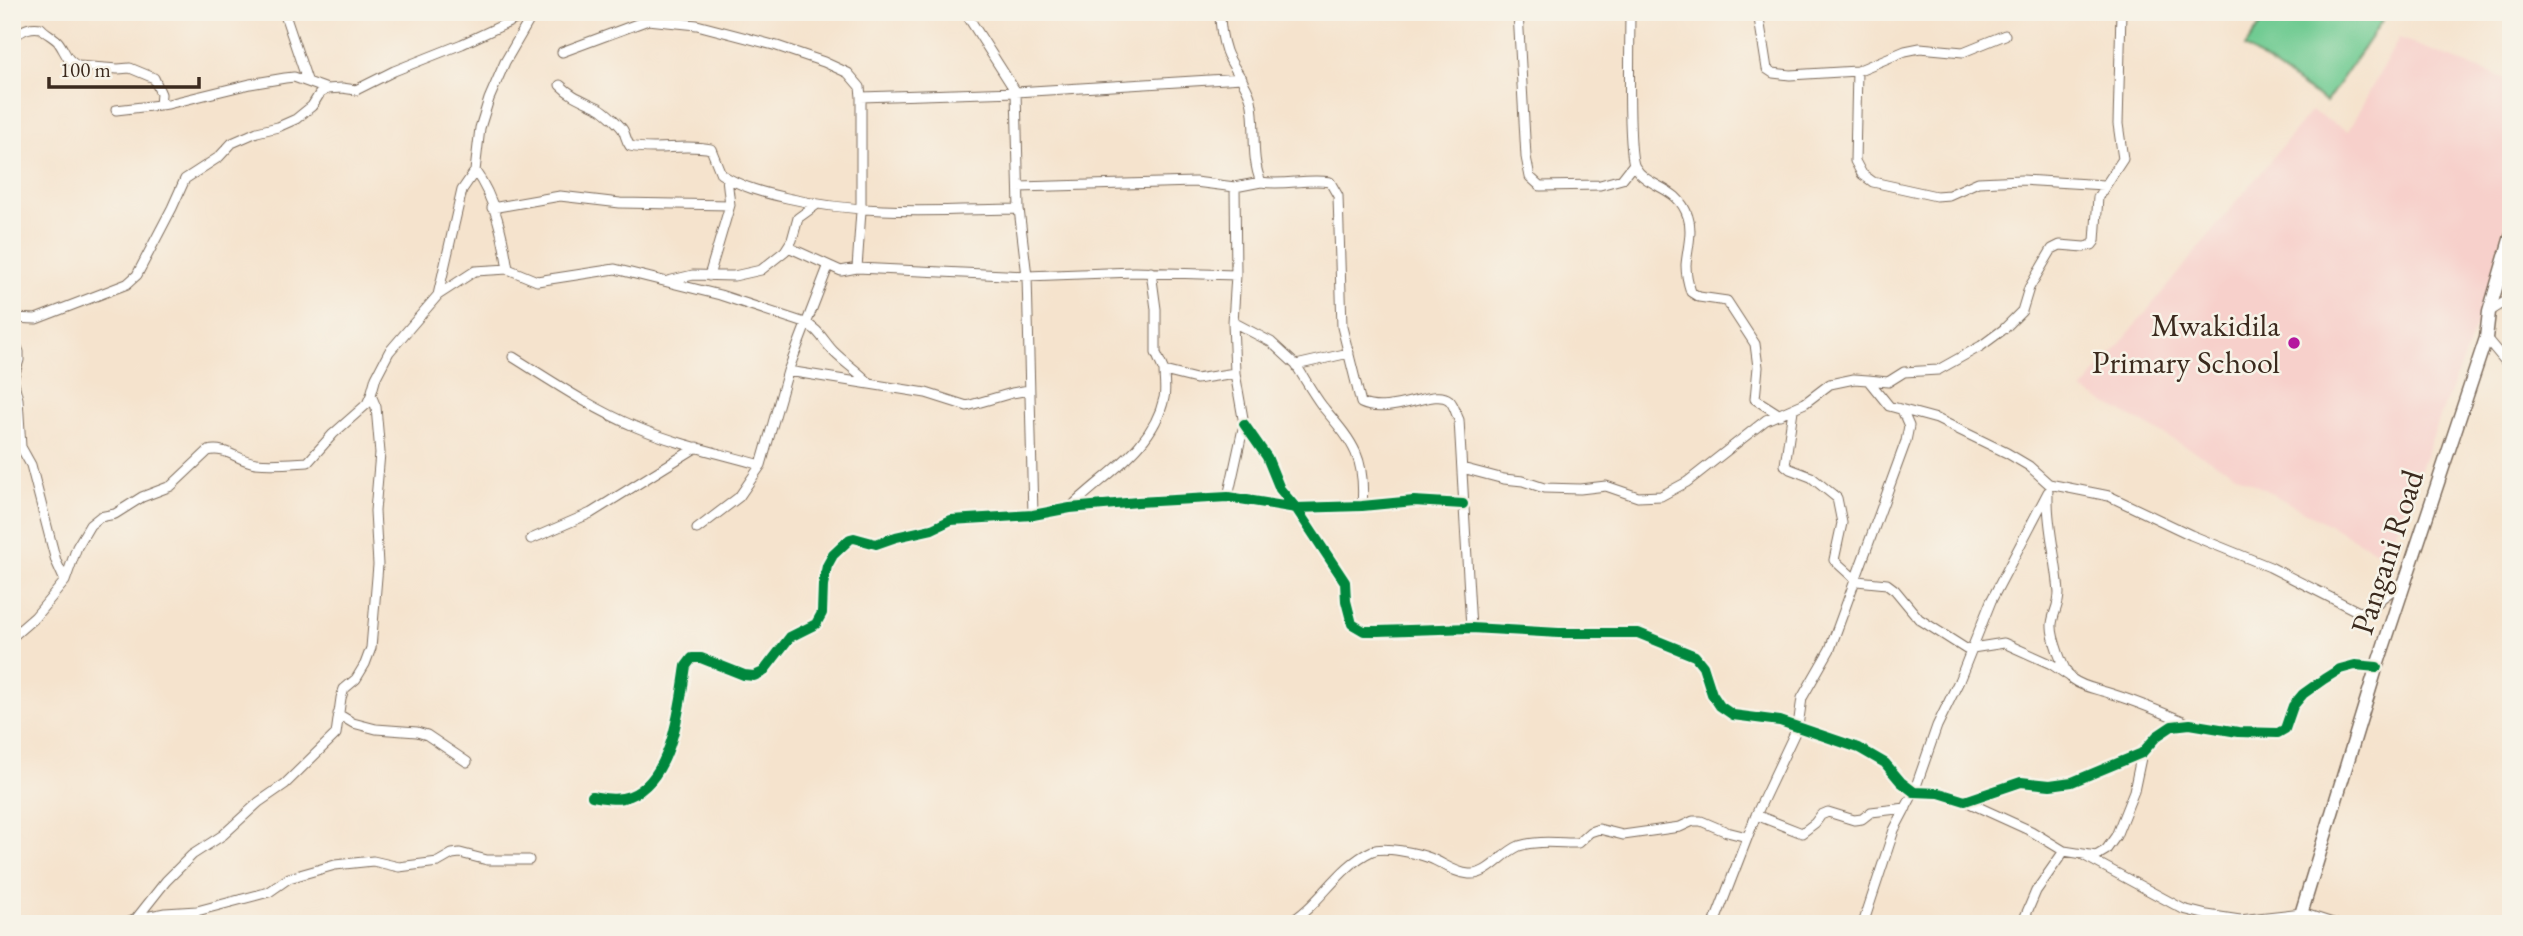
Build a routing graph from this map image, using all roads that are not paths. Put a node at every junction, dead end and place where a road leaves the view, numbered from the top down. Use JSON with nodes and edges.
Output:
{"nodes":[{"id":1,"x":284,"y":12,"type":"edge"},
{"id":2,"x":532,"y":12,"type":"edge"},
{"id":3,"x":965,"y":12,"type":"edge"},
{"id":4,"x":1220,"y":12,"type":"edge"},
{"id":5,"x":1518,"y":12,"type":"edge"},
{"id":6,"x":1630,"y":12,"type":"edge"},
{"id":7,"x":1758,"y":12,"type":"edge"},
{"id":8,"x":2120,"y":12,"type":"edge"},
{"id":9,"x":2005,"y":35,"type":"dead end"},
{"id":10,"x":12,"y":37,"type":"edge"},
{"id":11,"x":562,"y":52,"type":"dead end"},
{"id":12,"x":1857,"y":71,"type":"junction"},
{"id":13,"x":1242,"y":78,"type":"junction"},
{"id":14,"x":307,"y":80,"type":"junction"},
{"id":15,"x":560,"y":85,"type":"dead end"},
{"id":16,"x":327,"y":89,"type":"junction"},
{"id":17,"x":1016,"y":92,"type":"junction"},
{"id":18,"x":861,"y":97,"type":"junction"},
{"id":19,"x":160,"y":105,"type":"junction"},
{"id":20,"x":116,"y":110,"type":"dead end"},
{"id":21,"x":1633,"y":165,"type":"junction"},
{"id":22,"x":475,"y":171,"type":"junction"},
{"id":23,"x":727,"y":178,"type":"junction"},
{"id":24,"x":1261,"y":182,"type":"junction"},
{"id":25,"x":2104,"y":184,"type":"junction"},
{"id":26,"x":1019,"y":187,"type":"junction"},
{"id":27,"x":1235,"y":187,"type":"junction"},
{"id":28,"x":730,"y":205,"type":"junction"},
{"id":29,"x":816,"y":205,"type":"junction"},
{"id":30,"x":492,"y":208,"type":"junction"},
{"id":31,"x":1019,"y":209,"type":"junction"},
{"id":32,"x":861,"y":211,"type":"junction"},
{"id":33,"x":2511,"y":236,"type":"edge"},
{"id":34,"x":788,"y":247,"type":"junction"},
{"id":35,"x":828,"y":267,"type":"junction"},
{"id":36,"x":857,"y":268,"type":"junction"},
{"id":37,"x":508,"y":270,"type":"junction"},
{"id":38,"x":1151,"y":272,"type":"junction"},
{"id":39,"x":1236,"y":275,"type":"junction"},
{"id":40,"x":709,"y":276,"type":"junction"},
{"id":41,"x":1027,"y":276,"type":"junction"},
{"id":42,"x":667,"y":282,"type":"junction"},
{"id":43,"x":438,"y":295,"type":"junction"},
{"id":44,"x":2511,"y":295,"type":"edge"},
{"id":45,"x":2489,"y":312,"type":"junction"},
{"id":46,"x":12,"y":318,"type":"edge"},
{"id":47,"x":1233,"y":321,"type":"junction"},
{"id":48,"x":805,"y":323,"type":"junction"},
{"id":49,"x":12,"y":335,"type":"edge"},
{"id":50,"x":2486,"y":338,"type":"junction"},
{"id":51,"x":1349,"y":353,"type":"junction"},
{"id":52,"x":513,"y":357,"type":"dead end"},
{"id":53,"x":1296,"y":365,"type":"junction"},
{"id":54,"x":2511,"y":368,"type":"edge"},
{"id":55,"x":788,"y":371,"type":"junction"},
{"id":56,"x":1164,"y":371,"type":"junction"},
{"id":57,"x":1235,"y":373,"type":"junction"},
{"id":58,"x":1868,"y":380,"type":"junction"},
{"id":59,"x":869,"y":383,"type":"junction"},
{"id":60,"x":1029,"y":390,"type":"junction"},
{"id":61,"x":371,"y":395,"type":"junction"},
{"id":62,"x":1793,"y":410,"type":"junction"},
{"id":63,"x":1902,"y":410,"type":"junction"},
{"id":64,"x":1780,"y":415,"type":"junction"},
{"id":65,"x":1244,"y":424,"type":"junction"},
{"id":66,"x":697,"y":447,"type":"junction"},
{"id":67,"x":761,"y":465,"type":"junction"},
{"id":68,"x":1461,"y":468,"type":"junction"},
{"id":69,"x":2048,"y":488,"type":"junction"},
{"id":70,"x":1228,"y":498,"type":"junction"},
{"id":71,"x":1463,"y":504,"type":"junction"},
{"id":72,"x":1362,"y":506,"type":"junction"},
{"id":73,"x":1070,"y":508,"type":"junction"},
{"id":74,"x":1296,"y":508,"type":"junction"},
{"id":75,"x":1032,"y":515,"type":"junction"},
{"id":76,"x":697,"y":529,"type":"dead end"},
{"id":77,"x":531,"y":539,"type":"dead end"},
{"id":78,"x":1857,"y":580,"type":"junction"},
{"id":79,"x":2406,"y":580,"type":"junction"},
{"id":80,"x":65,"y":581,"type":"junction"},
{"id":81,"x":1471,"y":628,"type":"junction"},
{"id":82,"x":12,"y":637,"type":"edge"},
{"id":83,"x":1973,"y":648,"type":"junction"},
{"id":84,"x":2377,"y":667,"type":"junction"},
{"id":85,"x":2069,"y":676,"type":"junction"},
{"id":86,"x":338,"y":714,"type":"junction"},
{"id":87,"x":2190,"y":724,"type":"junction"},
{"id":88,"x":1798,"y":726,"type":"junction"},
{"id":89,"x":2142,"y":753,"type":"junction"},
{"id":90,"x":467,"y":762,"type":"dead end"},
{"id":91,"x":1914,"y":792,"type":"junction"},
{"id":92,"x":592,"y":796,"type":"dead end"},
{"id":93,"x":1965,"y":801,"type":"junction"},
{"id":94,"x":1906,"y":808,"type":"junction"},
{"id":95,"x":1756,"y":815,"type":"junction"},
{"id":96,"x":1747,"y":837,"type":"junction"},
{"id":97,"x":2064,"y":851,"type":"junction"},
{"id":98,"x":2082,"y":855,"type":"junction"},
{"id":99,"x":529,"y":860,"type":"dead end"},
{"id":100,"x":2300,"y":918,"type":"edge"},
{"id":101,"x":136,"y":919,"type":"junction"},
{"id":102,"x":125,"y":924,"type":"edge"},
{"id":103,"x":1287,"y":924,"type":"edge"},
{"id":104,"x":1714,"y":924,"type":"edge"},
{"id":105,"x":1863,"y":924,"type":"edge"},
{"id":106,"x":2022,"y":924,"type":"edge"},
{"id":107,"x":2336,"y":924,"type":"edge"}],
"edges":[{"from":1,"to":14,"type":"street"},
{"from":2,"to":16,"type":"street"},
{"from":2,"to":22,"type":"street"},
{"from":3,"to":17,"type":"street"},
{"from":4,"to":13,"type":"street"},
{"from":5,"to":21,"type":"street"},
{"from":6,"to":21,"type":"street"},
{"from":7,"to":12,"type":"street"},
{"from":8,"to":25,"type":"street"},
{"from":9,"to":12,"type":"street"},
{"from":10,"to":19,"type":"street"},
{"from":11,"to":18,"type":"street"},
{"from":12,"to":25,"type":"street"},
{"from":13,"to":17,"type":"street"},
{"from":13,"to":24,"type":"street"},
{"from":14,"to":16,"type":"street"},
{"from":14,"to":19,"type":"street"},
{"from":15,"to":23,"type":"street"},
{"from":16,"to":46,"type":"street"},
{"from":17,"to":18,"type":"street"},
{"from":17,"to":26,"type":"street"},
{"from":18,"to":32,"type":"street"},
{"from":19,"to":20,"type":"street"},
{"from":21,"to":64,"type":"street"},
{"from":22,"to":30,"type":"street"},
{"from":22,"to":43,"type":"street"},
{"from":23,"to":28,"type":"street"},
{"from":23,"to":29,"type":"street"},
{"from":24,"to":27,"type":"street"},
{"from":24,"to":51,"type":"street"},
{"from":25,"to":58,"type":"street"},
{"from":26,"to":27,"type":"street"},
{"from":26,"to":31,"type":"street"},
{"from":27,"to":39,"type":"street"},
{"from":28,"to":30,"type":"street"},
{"from":28,"to":40,"type":"street"},
{"from":29,"to":32,"type":"street"},
{"from":29,"to":34,"type":"street"},
{"from":30,"to":37,"type":"street"},
{"from":31,"to":32,"type":"street"},
{"from":31,"to":41,"type":"street"},
{"from":32,"to":36,"type":"street"},
{"from":33,"to":45,"type":"main road","name":"Pangani Road"},
{"from":34,"to":35,"type":"street"},
{"from":34,"to":40,"type":"street"},
{"from":35,"to":36,"type":"street"},
{"from":35,"to":48,"type":"street"},
{"from":36,"to":41,"type":"street"},
{"from":37,"to":42,"type":"street"},
{"from":37,"to":43,"type":"street"},
{"from":38,"to":39,"type":"street"},
{"from":38,"to":41,"type":"street"},
{"from":38,"to":56,"type":"street"},
{"from":39,"to":47,"type":"street"},
{"from":40,"to":42,"type":"street"},
{"from":41,"to":60,"type":"street"},
{"from":42,"to":48,"type":"street"},
{"from":43,"to":61,"type":"street"},
{"from":44,"to":45,"type":"street"},
{"from":45,"to":50,"type":"main road","name":"Pangani Road"},
{"from":47,"to":53,"type":"street"},
{"from":47,"to":57,"type":"street"},
{"from":48,"to":55,"type":"street"},
{"from":48,"to":59,"type":"street"},
{"from":49,"to":80,"type":"street"},
{"from":50,"to":54,"type":"street"},
{"from":50,"to":79,"type":"main road","name":"Pangani Road"},
{"from":51,"to":53,"type":"street"},
{"from":51,"to":68,"type":"street"},
{"from":52,"to":66,"type":"street"},
{"from":53,"to":72,"type":"street"},
{"from":55,"to":59,"type":"street"},
{"from":55,"to":67,"type":"street"},
{"from":56,"to":57,"type":"street"},
{"from":56,"to":73,"type":"street"},
{"from":57,"to":65,"type":"street"},
{"from":58,"to":62,"type":"street"},
{"from":58,"to":63,"type":"street"},
{"from":59,"to":60,"type":"street"},
{"from":60,"to":75,"type":"street"},
{"from":61,"to":80,"type":"street"},
{"from":61,"to":86,"type":"street"},
{"from":62,"to":64,"type":"street"},
{"from":62,"to":78,"type":"street"},
{"from":63,"to":69,"type":"street"},
{"from":63,"to":78,"type":"street"},
{"from":64,"to":68,"type":"street"},
{"from":65,"to":70,"type":"street"},
{"from":65,"to":74,"type":"street"},
{"from":66,"to":67,"type":"street"},
{"from":66,"to":77,"type":"street"},
{"from":67,"to":76,"type":"street"},
{"from":68,"to":71,"type":"street"},
{"from":69,"to":79,"type":"street"},
{"from":69,"to":83,"type":"street"},
{"from":69,"to":85,"type":"street"},
{"from":70,"to":73,"type":"street"},
{"from":70,"to":74,"type":"street"},
{"from":71,"to":72,"type":"street"},
{"from":71,"to":81,"type":"street"},
{"from":72,"to":74,"type":"street"},
{"from":73,"to":75,"type":"street"},
{"from":74,"to":81,"type":"street"},
{"from":75,"to":92,"type":"street"},
{"from":78,"to":83,"type":"street"},
{"from":78,"to":88,"type":"street"},
{"from":79,"to":84,"type":"main road","name":"Pangani Road"},
{"from":80,"to":82,"type":"street"},
{"from":81,"to":88,"type":"street"},
{"from":83,"to":85,"type":"street"},
{"from":83,"to":91,"type":"street"},
{"from":84,"to":87,"type":"street"},
{"from":84,"to":100,"type":"main road","name":"Pangani Road"},
{"from":85,"to":87,"type":"street"},
{"from":86,"to":90,"type":"street"},
{"from":86,"to":101,"type":"street"},
{"from":87,"to":89,"type":"street"},
{"from":88,"to":91,"type":"street"},
{"from":88,"to":95,"type":"street"},
{"from":89,"to":93,"type":"street"},
{"from":89,"to":98,"type":"street"},
{"from":91,"to":93,"type":"street"},
{"from":91,"to":94,"type":"street"},
{"from":93,"to":97,"type":"street"},
{"from":94,"to":95,"type":"street"},
{"from":94,"to":105,"type":"street"},
{"from":95,"to":96,"type":"street"},
{"from":96,"to":103,"type":"street"},
{"from":96,"to":104,"type":"street"},
{"from":97,"to":98,"type":"street"},
{"from":97,"to":106,"type":"street"},
{"from":98,"to":100,"type":"street"},
{"from":99,"to":101,"type":"street"},
{"from":100,"to":107,"type":"street"},
{"from":101,"to":102,"type":"street"}]}
